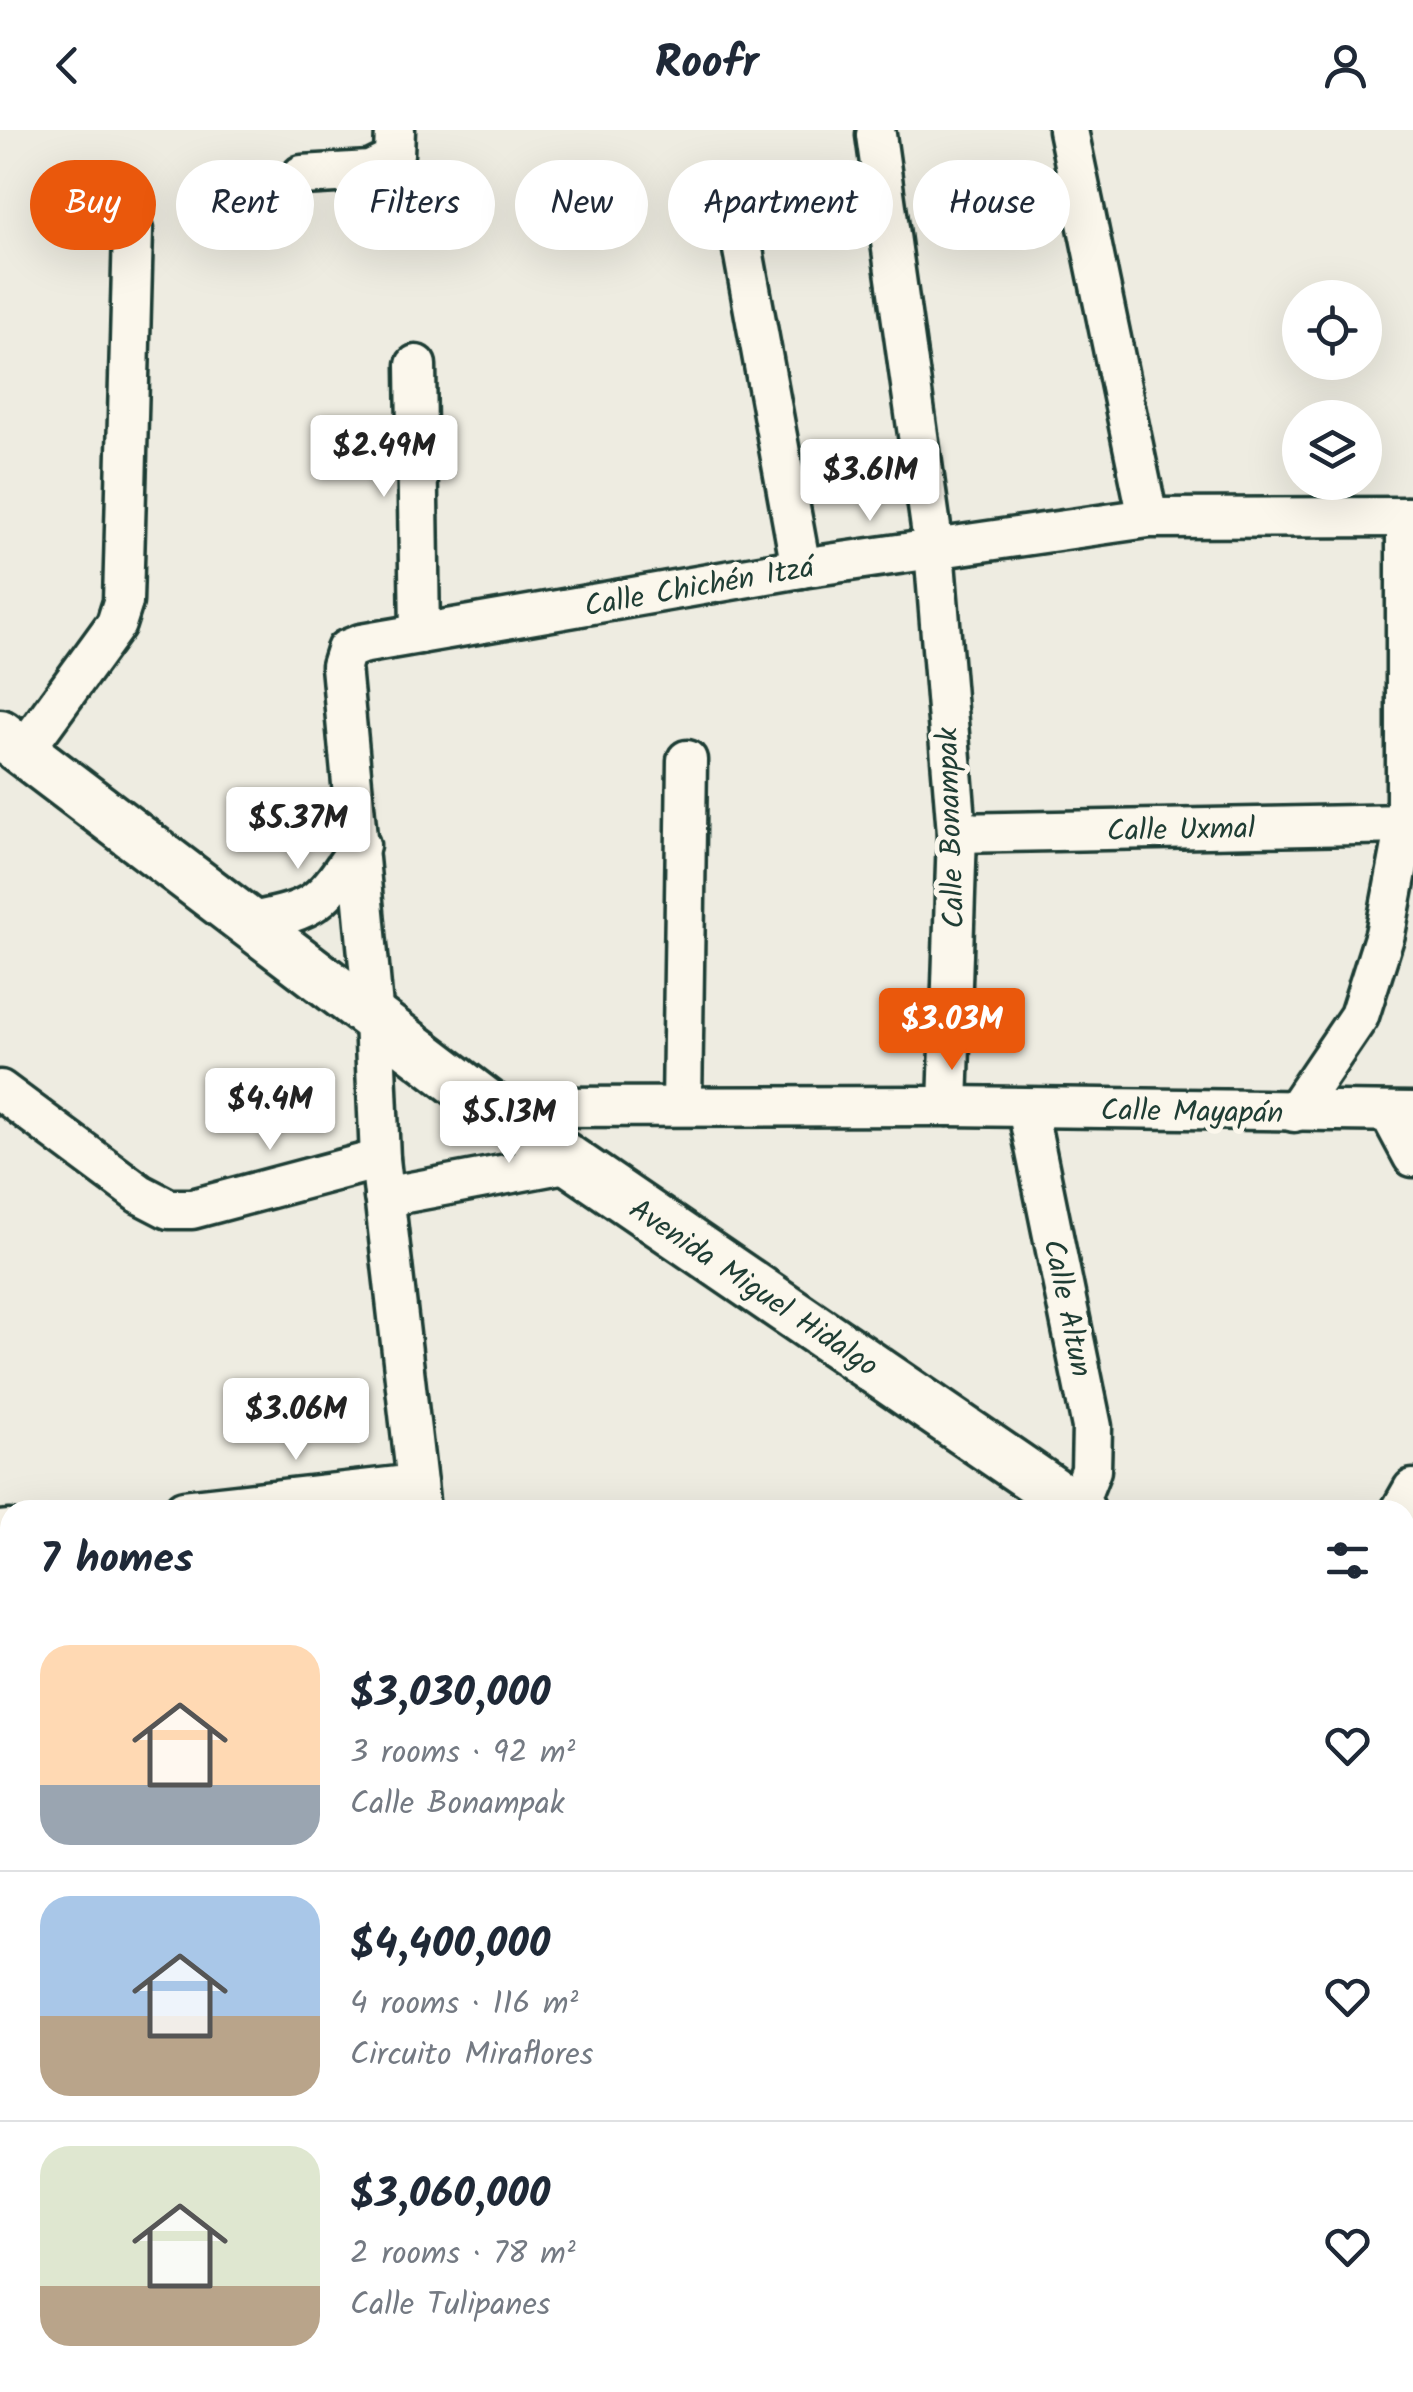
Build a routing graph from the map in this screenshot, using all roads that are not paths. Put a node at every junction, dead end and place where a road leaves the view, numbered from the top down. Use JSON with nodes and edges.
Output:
{"nodes":[{"id":1,"x":396,"y":130,"type":"edge"},
{"id":2,"x":1068,"y":130,"type":"edge"},
{"id":3,"x":876,"y":135,"type":"dead end"},
{"id":4,"x":314,"y":174,"type":"edge"},
{"id":5,"x":132,"y":250,"type":"edge"},
{"id":6,"x":744,"y":250,"type":"edge"},
{"id":7,"x":416,"y":365,"type":"dead end"},
{"id":8,"x":1410,"y":517,"type":"edge"},
{"id":9,"x":1148,"y":518,"type":"junction"},
{"id":10,"x":934,"y":549,"type":"junction"},
{"id":11,"x":801,"y":568,"type":"junction"},
{"id":12,"x":420,"y":634,"type":"junction"},
{"id":13,"x":12,"y":743,"type":"edge"},
{"id":14,"x":687,"y":760,"type":"dead end"},
{"id":15,"x":1406,"y":824,"type":"junction"},
{"id":16,"x":956,"y":833,"type":"junction"},
{"id":17,"x":360,"y":845,"type":"junction"},
{"id":18,"x":250,"y":922,"type":"junction"},
{"id":19,"x":374,"y":1018,"type":"junction"},
{"id":20,"x":0,"y":1090,"type":"edge"},
{"id":21,"x":682,"y":1106,"type":"junction"},
{"id":22,"x":948,"y":1106,"type":"junction"},
{"id":23,"x":491,"y":1107,"type":"junction"},
{"id":24,"x":1027,"y":1108,"type":"junction"},
{"id":25,"x":1294,"y":1112,"type":"junction"},
{"id":26,"x":1401,"y":1112,"type":"edge"},
{"id":27,"x":1413,"y":1157,"type":"edge"},
{"id":28,"x":380,"y":1159,"type":"junction"},
{"id":29,"x":571,"y":1162,"type":"junction"},
{"id":30,"x":384,"y":1197,"type":"junction"},
{"id":31,"x":418,"y":1497,"type":"edge"},
{"id":32,"x":364,"y":1500,"type":"edge"},
{"id":33,"x":1065,"y":1500,"type":"edge"},
{"id":34,"x":1081,"y":1500,"type":"edge"}],
"edges":[{"from":1,"to":4,"type":"street"},
{"from":2,"to":9,"type":"street"},
{"from":3,"to":10,"type":"street","name":"Calle Bonampak"},
{"from":5,"to":13,"type":"street"},
{"from":6,"to":11,"type":"street"},
{"from":7,"to":12,"type":"street"},
{"from":8,"to":9,"type":"street","name":"Calle Chichén Itzá"},
{"from":8,"to":15,"type":"street"},
{"from":9,"to":10,"type":"street","name":"Calle Chichén Itzá"},
{"from":10,"to":11,"type":"street","name":"Calle Chichén Itzá"},
{"from":10,"to":16,"type":"street","name":"Calle Bonampak"},
{"from":11,"to":12,"type":"street","name":"Calle Chichén Itzá"},
{"from":12,"to":17,"type":"street","name":"Calle Chichén Itzá"},
{"from":13,"to":18,"type":"main road","name":"Avenida Miguel Hidalgo"},
{"from":14,"to":21,"type":"street"},
{"from":15,"to":16,"type":"street","name":"Calle Uxmal"},
{"from":15,"to":25,"type":"street"},
{"from":16,"to":22,"type":"street","name":"Calle Bonampak"},
{"from":17,"to":18,"type":"street"},
{"from":17,"to":19,"type":"street"},
{"from":18,"to":19,"type":"main road","name":"Avenida Miguel Hidalgo"},
{"from":19,"to":23,"type":"main road","name":"Avenida Miguel Hidalgo"},
{"from":19,"to":28,"type":"street"},
{"from":20,"to":28,"type":"street"},
{"from":21,"to":22,"type":"street","name":"Calle Mayapán"},
{"from":21,"to":23,"type":"street","name":"Calle Mayapán"},
{"from":22,"to":24,"type":"street","name":"Calle Mayapán"},
{"from":23,"to":29,"type":"main road","name":"Avenida Miguel Hidalgo"},
{"from":24,"to":25,"type":"street","name":"Calle Mayapán"},
{"from":24,"to":34,"type":"street","name":"Calle Altun"},
{"from":25,"to":26,"type":"street","name":"Calle Mayapán"},
{"from":26,"to":27,"type":"street"},
{"from":28,"to":30,"type":"street"},
{"from":29,"to":30,"type":"street"},
{"from":29,"to":33,"type":"main road","name":"Avenida Miguel Hidalgo"},
{"from":30,"to":31,"type":"street"},
{"from":31,"to":32,"type":"street"}]}
